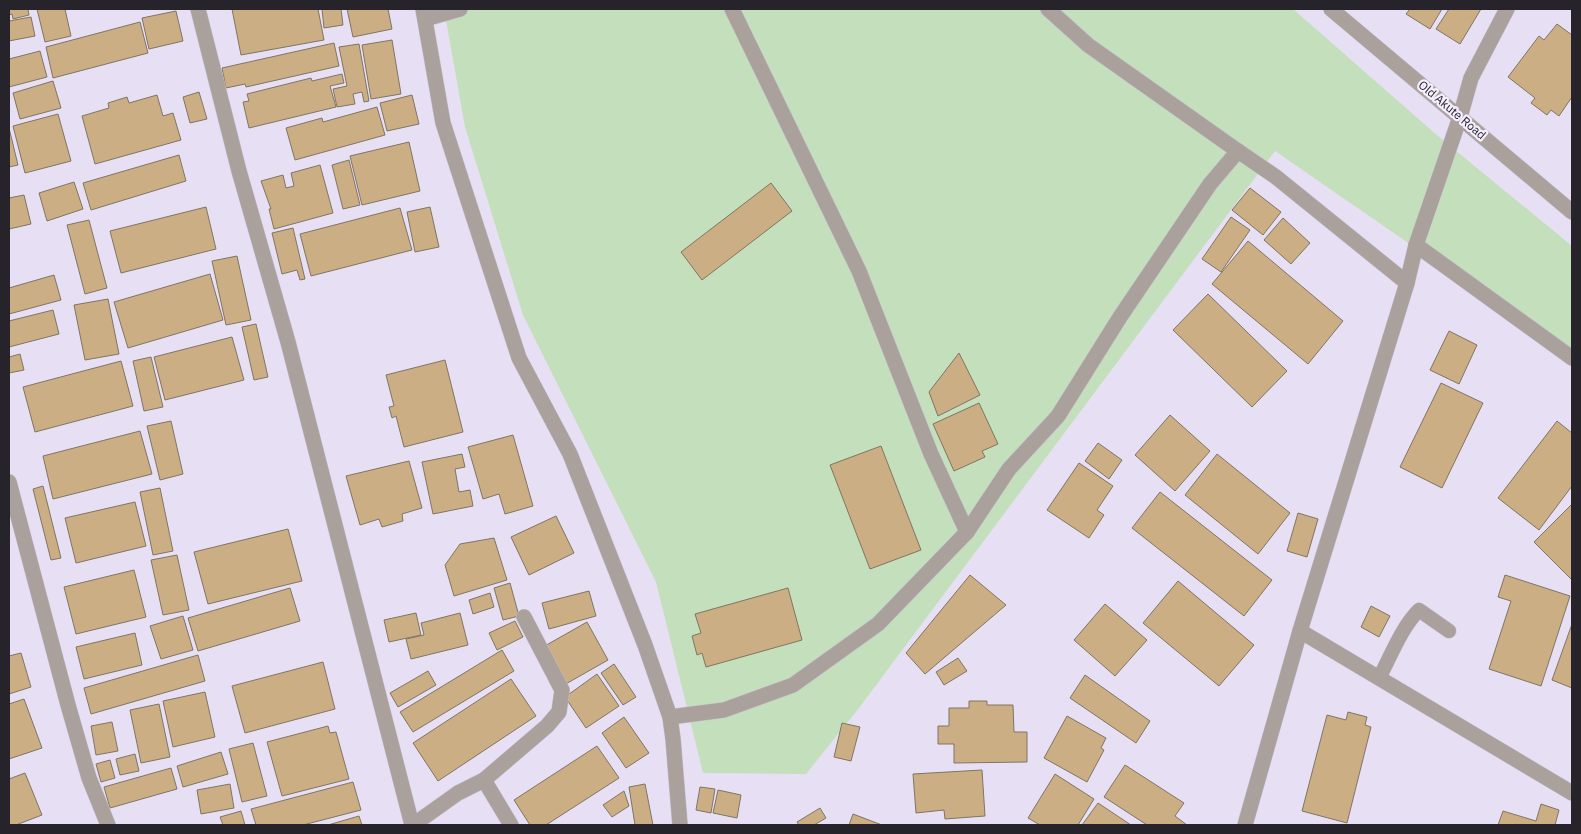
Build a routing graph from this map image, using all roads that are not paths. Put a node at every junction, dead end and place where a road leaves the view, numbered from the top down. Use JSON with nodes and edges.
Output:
{"nodes":[{"id":1,"x":198,"y":9,"type":"edge"},
{"id":2,"x":460,"y":9,"type":"edge"},
{"id":3,"x":732,"y":9,"type":"edge"},
{"id":4,"x":1048,"y":9,"type":"edge"},
{"id":5,"x":1331,"y":9,"type":"edge"},
{"id":6,"x":1507,"y":9,"type":"edge"},
{"id":7,"x":424,"y":14,"type":"edge"},
{"id":8,"x":1460,"y":118,"type":"junction"},
{"id":9,"x":1238,"y":151,"type":"junction"},
{"id":10,"x":1572,"y":212,"type":"edge"},
{"id":11,"x":1416,"y":245,"type":"junction"},
{"id":12,"x":1407,"y":284,"type":"junction"},
{"id":13,"x":1572,"y":358,"type":"edge"},
{"id":14,"x":9,"y":482,"type":"edge"},
{"id":15,"x":968,"y":532,"type":"junction"},
{"id":16,"x":524,"y":617,"type":"dead end"},
{"id":17,"x":1300,"y":631,"type":"junction"},
{"id":18,"x":1449,"y":631,"type":"dead end"},
{"id":19,"x":1379,"y":678,"type":"junction"},
{"id":20,"x":670,"y":717,"type":"junction"},
{"id":21,"x":484,"y":780,"type":"junction"},
{"id":22,"x":1572,"y":793,"type":"edge"},
{"id":23,"x":108,"y":825,"type":"edge"},
{"id":24,"x":412,"y":825,"type":"edge"},
{"id":25,"x":511,"y":825,"type":"edge"},
{"id":26,"x":680,"y":825,"type":"edge"},
{"id":27,"x":1245,"y":825,"type":"edge"}],
"edges":[{"from":1,"to":24,"type":"street"},
{"from":2,"to":7,"type":"street"},
{"from":3,"to":15,"type":"street"},
{"from":4,"to":9,"type":"street"},
{"from":5,"to":8,"type":"street","name":"Old Akute Road"},
{"from":6,"to":8,"type":"street"},
{"from":7,"to":20,"type":"street"},
{"from":8,"to":10,"type":"street","name":"Old Akute Road"},
{"from":8,"to":11,"type":"street"},
{"from":9,"to":12,"type":"street"},
{"from":9,"to":15,"type":"street"},
{"from":11,"to":12,"type":"street"},
{"from":11,"to":13,"type":"street"},
{"from":12,"to":17,"type":"street"},
{"from":14,"to":23,"type":"street"},
{"from":15,"to":20,"type":"street"},
{"from":16,"to":21,"type":"street"},
{"from":17,"to":19,"type":"street"},
{"from":17,"to":27,"type":"street"},
{"from":18,"to":19,"type":"lane"},
{"from":19,"to":22,"type":"street"},
{"from":20,"to":26,"type":"street"},
{"from":21,"to":24,"type":"street"},
{"from":21,"to":25,"type":"street"}]}
